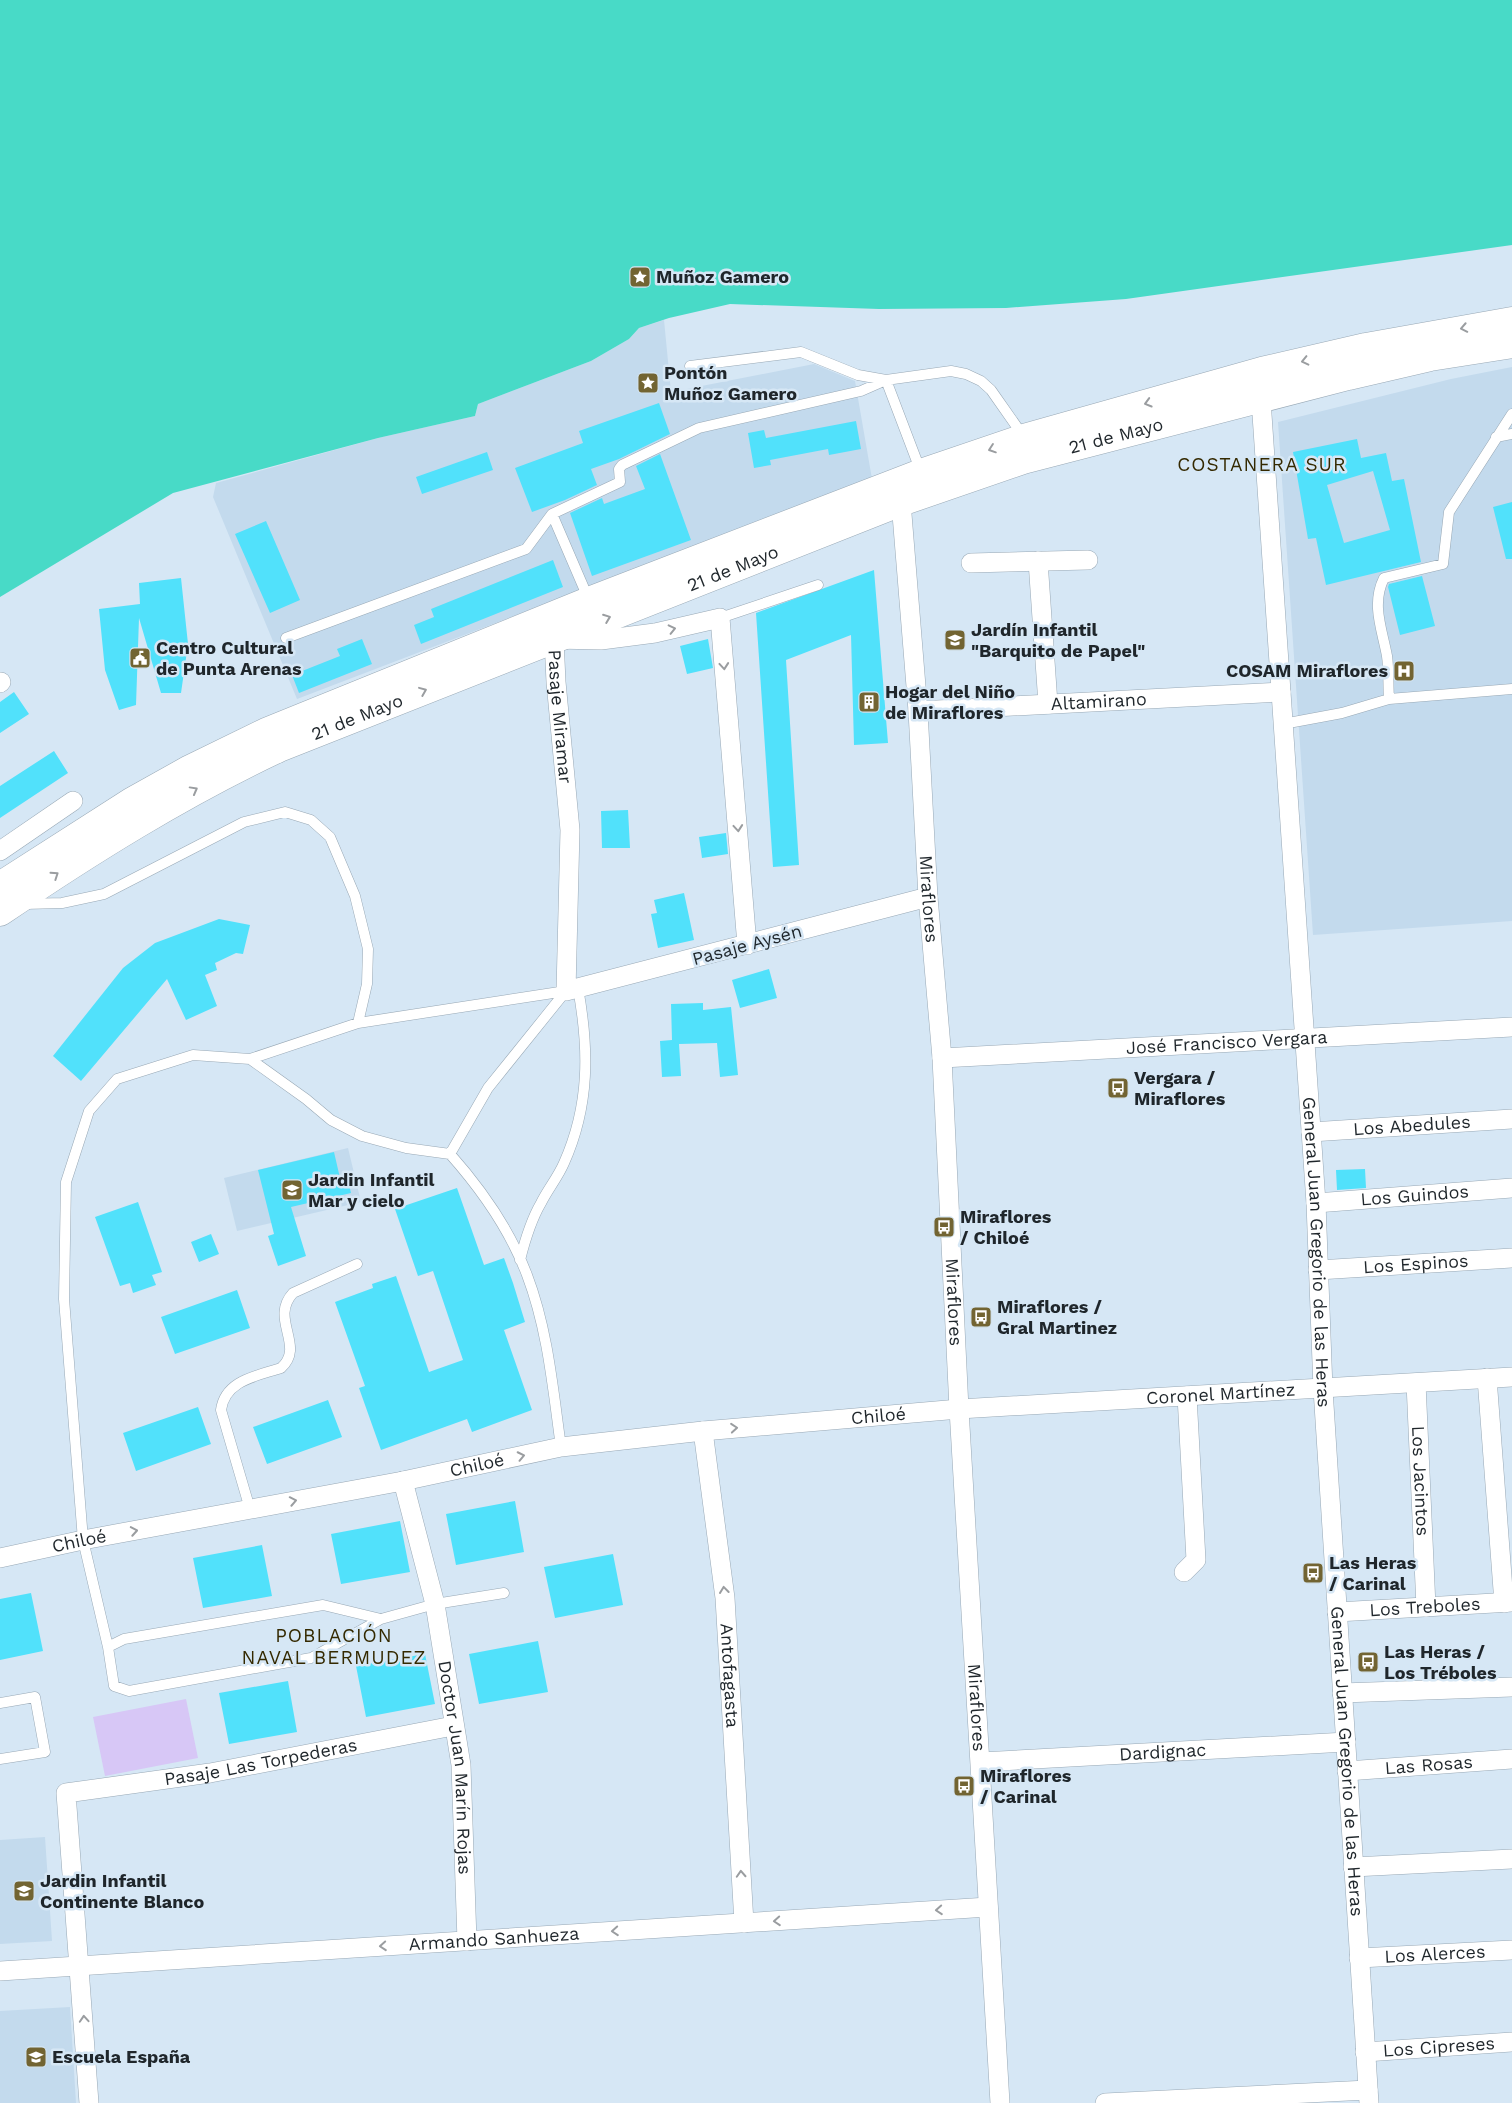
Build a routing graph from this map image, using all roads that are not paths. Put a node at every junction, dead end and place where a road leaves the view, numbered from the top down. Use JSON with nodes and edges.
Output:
{"nodes":[{"id":1,"x":1512,"y":321,"type":"edge"},
{"id":2,"x":1512,"y":344,"type":"edge"},
{"id":3,"x":690,"y":366,"type":"dead end"},
{"id":4,"x":886,"y":380,"type":"junction"},
{"id":5,"x":1261,"y":400,"type":"junction"},
{"id":6,"x":1512,"y":414,"type":"edge"},
{"id":7,"x":1512,"y":434,"type":"edge"},
{"id":8,"x":1496,"y":437,"type":"junction"},
{"id":9,"x":1024,"y":438,"type":"junction"},
{"id":10,"x":921,"y":473,"type":"junction"},
{"id":11,"x":901,"y":502,"type":"junction"},
{"id":12,"x":552,"y":514,"type":"junction"},
{"id":13,"x":1088,"y":560,"type":"dead end"},
{"id":14,"x":1038,"y":561,"type":"junction"},
{"id":15,"x":971,"y":563,"type":"dead end"},
{"id":16,"x":818,"y":585,"type":"dead end"},
{"id":17,"x":589,"y":601,"type":"junction"},
{"id":18,"x":720,"y":618,"type":"junction"},
{"id":19,"x":286,"y":638,"type":"dead end"},
{"id":20,"x":554,"y":639,"type":"junction"},
{"id":21,"x":1512,"y":689,"type":"edge"},
{"id":22,"x":1281,"y":692,"type":"junction"},
{"id":23,"x":1389,"y":699,"type":"junction"},
{"id":24,"x":1048,"y":704,"type":"junction"},
{"id":25,"x":918,"y":711,"type":"junction"},
{"id":26,"x":1283,"y":724,"type":"junction"},
{"id":27,"x":73,"y":801,"type":"dead end"},
{"id":28,"x":0,"y":851,"type":"edge"},
{"id":29,"x":928,"y":897,"type":"junction"},
{"id":30,"x":4,"y":901,"type":"edge"},
{"id":31,"x":747,"y":945,"type":"junction"},
{"id":32,"x":572,"y":990,"type":"junction"},
{"id":33,"x":358,"y":1023,"type":"junction"},
{"id":34,"x":1512,"y":1027,"type":"edge"},
{"id":35,"x":1305,"y":1038,"type":"junction"},
{"id":36,"x":942,"y":1058,"type":"junction"},
{"id":37,"x":250,"y":1059,"type":"junction"},
{"id":38,"x":1512,"y":1119,"type":"edge"},
{"id":39,"x":1311,"y":1132,"type":"junction"},
{"id":40,"x":450,"y":1154,"type":"junction"},
{"id":41,"x":1512,"y":1188,"type":"edge"},
{"id":42,"x":1316,"y":1203,"type":"junction"},
{"id":43,"x":1512,"y":1258,"type":"edge"},
{"id":44,"x":520,"y":1260,"type":"junction"},
{"id":45,"x":357,"y":1264,"type":"dead end"},
{"id":46,"x":1318,"y":1270,"type":"junction"},
{"id":47,"x":1512,"y":1377,"type":"edge"},
{"id":48,"x":1486,"y":1378,"type":"junction"},
{"id":49,"x":1416,"y":1383,"type":"junction"},
{"id":50,"x":1323,"y":1389,"type":"junction"},
{"id":51,"x":1187,"y":1396,"type":"junction"},
{"id":52,"x":959,"y":1409,"type":"junction"},
{"id":53,"x":703,"y":1431,"type":"junction"},
{"id":54,"x":561,"y":1448,"type":"junction"},
{"id":55,"x":403,"y":1481,"type":"junction"},
{"id":56,"x":250,"y":1509,"type":"junction"},
{"id":57,"x":83,"y":1540,"type":"junction"},
{"id":58,"x":0,"y":1558,"type":"edge"},
{"id":59,"x":1184,"y":1572,"type":"dead end"},
{"id":60,"x":504,"y":1593,"type":"dead end"},
{"id":61,"x":1508,"y":1602,"type":"edge"},
{"id":62,"x":435,"y":1604,"type":"junction"},
{"id":63,"x":1426,"y":1607,"type":"junction"},
{"id":64,"x":1337,"y":1612,"type":"junction"},
{"id":65,"x":381,"y":1619,"type":"junction"},
{"id":66,"x":108,"y":1647,"type":"junction"},
{"id":67,"x":1512,"y":1687,"type":"edge"},
{"id":68,"x":1342,"y":1693,"type":"junction"},
{"id":69,"x":0,"y":1703,"type":"edge"},
{"id":70,"x":454,"y":1726,"type":"junction"},
{"id":71,"x":1346,"y":1742,"type":"junction"},
{"id":72,"x":0,"y":1759,"type":"edge"},
{"id":73,"x":1512,"y":1759,"type":"edge"},
{"id":74,"x":981,"y":1762,"type":"junction"},
{"id":75,"x":1348,"y":1771,"type":"junction"},
{"id":76,"x":1512,"y":1859,"type":"edge"},
{"id":77,"x":1354,"y":1868,"type":"junction"},
{"id":78,"x":988,"y":1907,"type":"junction"},
{"id":79,"x":744,"y":1923,"type":"junction"},
{"id":80,"x":467,"y":1941,"type":"junction"},
{"id":81,"x":1512,"y":1950,"type":"edge"},
{"id":82,"x":1359,"y":1958,"type":"junction"},
{"id":83,"x":80,"y":1966,"type":"junction"},
{"id":84,"x":0,"y":1971,"type":"edge"},
{"id":85,"x":1512,"y":2042,"type":"edge"},
{"id":86,"x":1366,"y":2052,"type":"junction"},
{"id":87,"x":1368,"y":2096,"type":"edge"},
{"id":88,"x":90,"y":2103,"type":"edge"},
{"id":89,"x":1000,"y":2103,"type":"edge"},
{"id":90,"x":1105,"y":2103,"type":"edge"}],
"edges":[{"from":1,"to":9,"type":"main road","name":"21 de Mayo","one_way":true},
{"from":2,"to":5,"type":"main road","name":"21 de Mayo"},
{"from":3,"to":4,"type":"lane"},
{"from":4,"to":9,"type":"lane"},
{"from":4,"to":10,"type":"lane"},
{"from":4,"to":12,"type":"lane"},
{"from":5,"to":11,"type":"main road","name":"21 de Mayo"},
{"from":5,"to":22,"type":"street","name":"General Juan Gregorio de las Heras"},
{"from":6,"to":8,"type":"lane"},
{"from":7,"to":8,"type":"lane"},
{"from":8,"to":23,"type":"lane"},
{"from":9,"to":10,"type":"main road","name":"21 de Mayo","one_way":true},
{"from":10,"to":17,"type":"main road","name":"21 de Mayo"},
{"from":20,"to":11,"type":"main road","name":"21 de Mayo","one_way":true},
{"from":11,"to":25,"type":"street","name":"Miraflores"},
{"from":12,"to":17,"type":"lane"},
{"from":12,"to":19,"type":"lane"},
{"from":13,"to":14,"type":"street"},
{"from":14,"to":15,"type":"street"},
{"from":14,"to":24,"type":"street"},
{"from":16,"to":18,"type":"lane"},
{"from":17,"to":30,"type":"main road","name":"21 de Mayo"},
{"from":20,"to":18,"type":"street","name":"Pasaje Miramar","one_way":true},
{"from":18,"to":31,"type":"street","one_way":true},
{"from":30,"to":20,"type":"main road","name":"21 de Mayo","one_way":true},
{"from":20,"to":32,"type":"street","name":"Pasaje Miramar"},
{"from":21,"to":23,"type":"lane"},
{"from":22,"to":24,"type":"street","name":"Altamirano"},
{"from":22,"to":26,"type":"street","name":"General Juan Gregorio de las Heras"},
{"from":23,"to":26,"type":"lane"},
{"from":24,"to":25,"type":"street","name":"Altamirano"},
{"from":25,"to":29,"type":"street","name":"Miraflores"},
{"from":26,"to":35,"type":"street","name":"General Juan Gregorio de las Heras"},
{"from":27,"to":28,"type":"street"},
{"from":29,"to":31,"type":"street","name":"Pasaje Aysén"},
{"from":29,"to":36,"type":"street","name":"Miraflores"},
{"from":30,"to":33,"type":"lane"},
{"from":31,"to":32,"type":"street","name":"Pasaje Aysén"},
{"from":32,"to":33,"type":"lane"},
{"from":32,"to":40,"type":"lane"},
{"from":32,"to":44,"type":"lane"},
{"from":33,"to":37,"type":"lane"},
{"from":34,"to":35,"type":"street","name":"José Francisco Vergara"},
{"from":35,"to":36,"type":"street","name":"José Francisco Vergara"},
{"from":35,"to":39,"type":"street","name":"General Juan Gregorio de las Heras"},
{"from":36,"to":52,"type":"street","name":"Miraflores"},
{"from":37,"to":40,"type":"lane"},
{"from":37,"to":57,"type":"lane"},
{"from":38,"to":39,"type":"street","name":"Los Abedules"},
{"from":39,"to":42,"type":"street","name":"General Juan Gregorio de las Heras"},
{"from":40,"to":44,"type":"lane"},
{"from":41,"to":42,"type":"street","name":"Los Guindos"},
{"from":42,"to":46,"type":"street","name":"General Juan Gregorio de las Heras"},
{"from":43,"to":46,"type":"street","name":"Los Espinos"},
{"from":44,"to":54,"type":"lane"},
{"from":45,"to":56,"type":"lane"},
{"from":46,"to":50,"type":"street","name":"General Juan Gregorio de las Heras"},
{"from":47,"to":48,"type":"street","name":"Coronel Martínez"},
{"from":48,"to":49,"type":"street","name":"Coronel Martínez"},
{"from":48,"to":61,"type":"street"},
{"from":49,"to":50,"type":"street","name":"Coronel Martínez"},
{"from":49,"to":63,"type":"street","name":"Los Jacintos"},
{"from":50,"to":51,"type":"street","name":"Coronel Martínez"},
{"from":50,"to":64,"type":"street","name":"General Juan Gregorio de las Heras"},
{"from":51,"to":52,"type":"street","name":"Coronel Martínez"},
{"from":51,"to":59,"type":"street"},
{"from":53,"to":52,"type":"street","name":"Chiloé","one_way":true},
{"from":52,"to":74,"type":"street","name":"Miraflores"},
{"from":53,"to":54,"type":"street","name":"Chiloé"},
{"from":79,"to":53,"type":"street","name":"Antofagasta","one_way":true},
{"from":55,"to":54,"type":"street","name":"Chiloé","one_way":true},
{"from":56,"to":55,"type":"street","name":"Chiloé","one_way":true},
{"from":55,"to":62,"type":"street","name":"Doctor Juan Marín Rojas"},
{"from":57,"to":56,"type":"street","name":"Chiloé","one_way":true},
{"from":57,"to":58,"type":"street","name":"Chiloé"},
{"from":57,"to":66,"type":"lane"},
{"from":60,"to":62,"type":"lane"},
{"from":61,"to":63,"type":"street","name":"Los Treboles"},
{"from":62,"to":65,"type":"lane"},
{"from":62,"to":70,"type":"street","name":"Doctor Juan Marín Rojas"},
{"from":63,"to":64,"type":"street","name":"Los Treboles"},
{"from":64,"to":68,"type":"street","name":"General Juan Gregorio de las Heras"},
{"from":65,"to":66,"type":"lane"},
{"from":65,"to":66,"type":"lane"},
{"from":67,"to":68,"type":"street"},
{"from":68,"to":71,"type":"street","name":"General Juan Gregorio de las Heras"},
{"from":69,"to":72,"type":"lane"},
{"from":70,"to":80,"type":"street","name":"Doctor Juan Marín Rojas"},
{"from":70,"to":83,"type":"street","name":"Pasaje Las Torpederas"},
{"from":71,"to":74,"type":"street","name":"Dardignac"},
{"from":71,"to":75,"type":"street","name":"General Juan Gregorio de las Heras"},
{"from":73,"to":75,"type":"street","name":"Las Rosas"},
{"from":74,"to":78,"type":"street","name":"Miraflores"},
{"from":75,"to":77,"type":"street","name":"General Juan Gregorio de las Heras"},
{"from":76,"to":77,"type":"street"},
{"from":77,"to":82,"type":"street","name":"General Juan Gregorio de las Heras"},
{"from":78,"to":79,"type":"street","name":"Armando Sanhueza","one_way":true},
{"from":78,"to":89,"type":"street","name":"Miraflores"},
{"from":79,"to":80,"type":"street","name":"Armando Sanhueza","one_way":true},
{"from":80,"to":83,"type":"street","name":"Armando Sanhueza","one_way":true},
{"from":81,"to":82,"type":"street","name":"Los Alerces"},
{"from":82,"to":86,"type":"street","name":"General Juan Gregorio de las Heras"},
{"from":83,"to":84,"type":"street","name":"Armando Sanhueza"},
{"from":88,"to":83,"type":"street","one_way":true},
{"from":85,"to":86,"type":"street","name":"Los Cipreses"},
{"from":86,"to":87,"type":"street","name":"General Juan Gregorio de las Heras"},
{"from":87,"to":90,"type":"street"}]}
